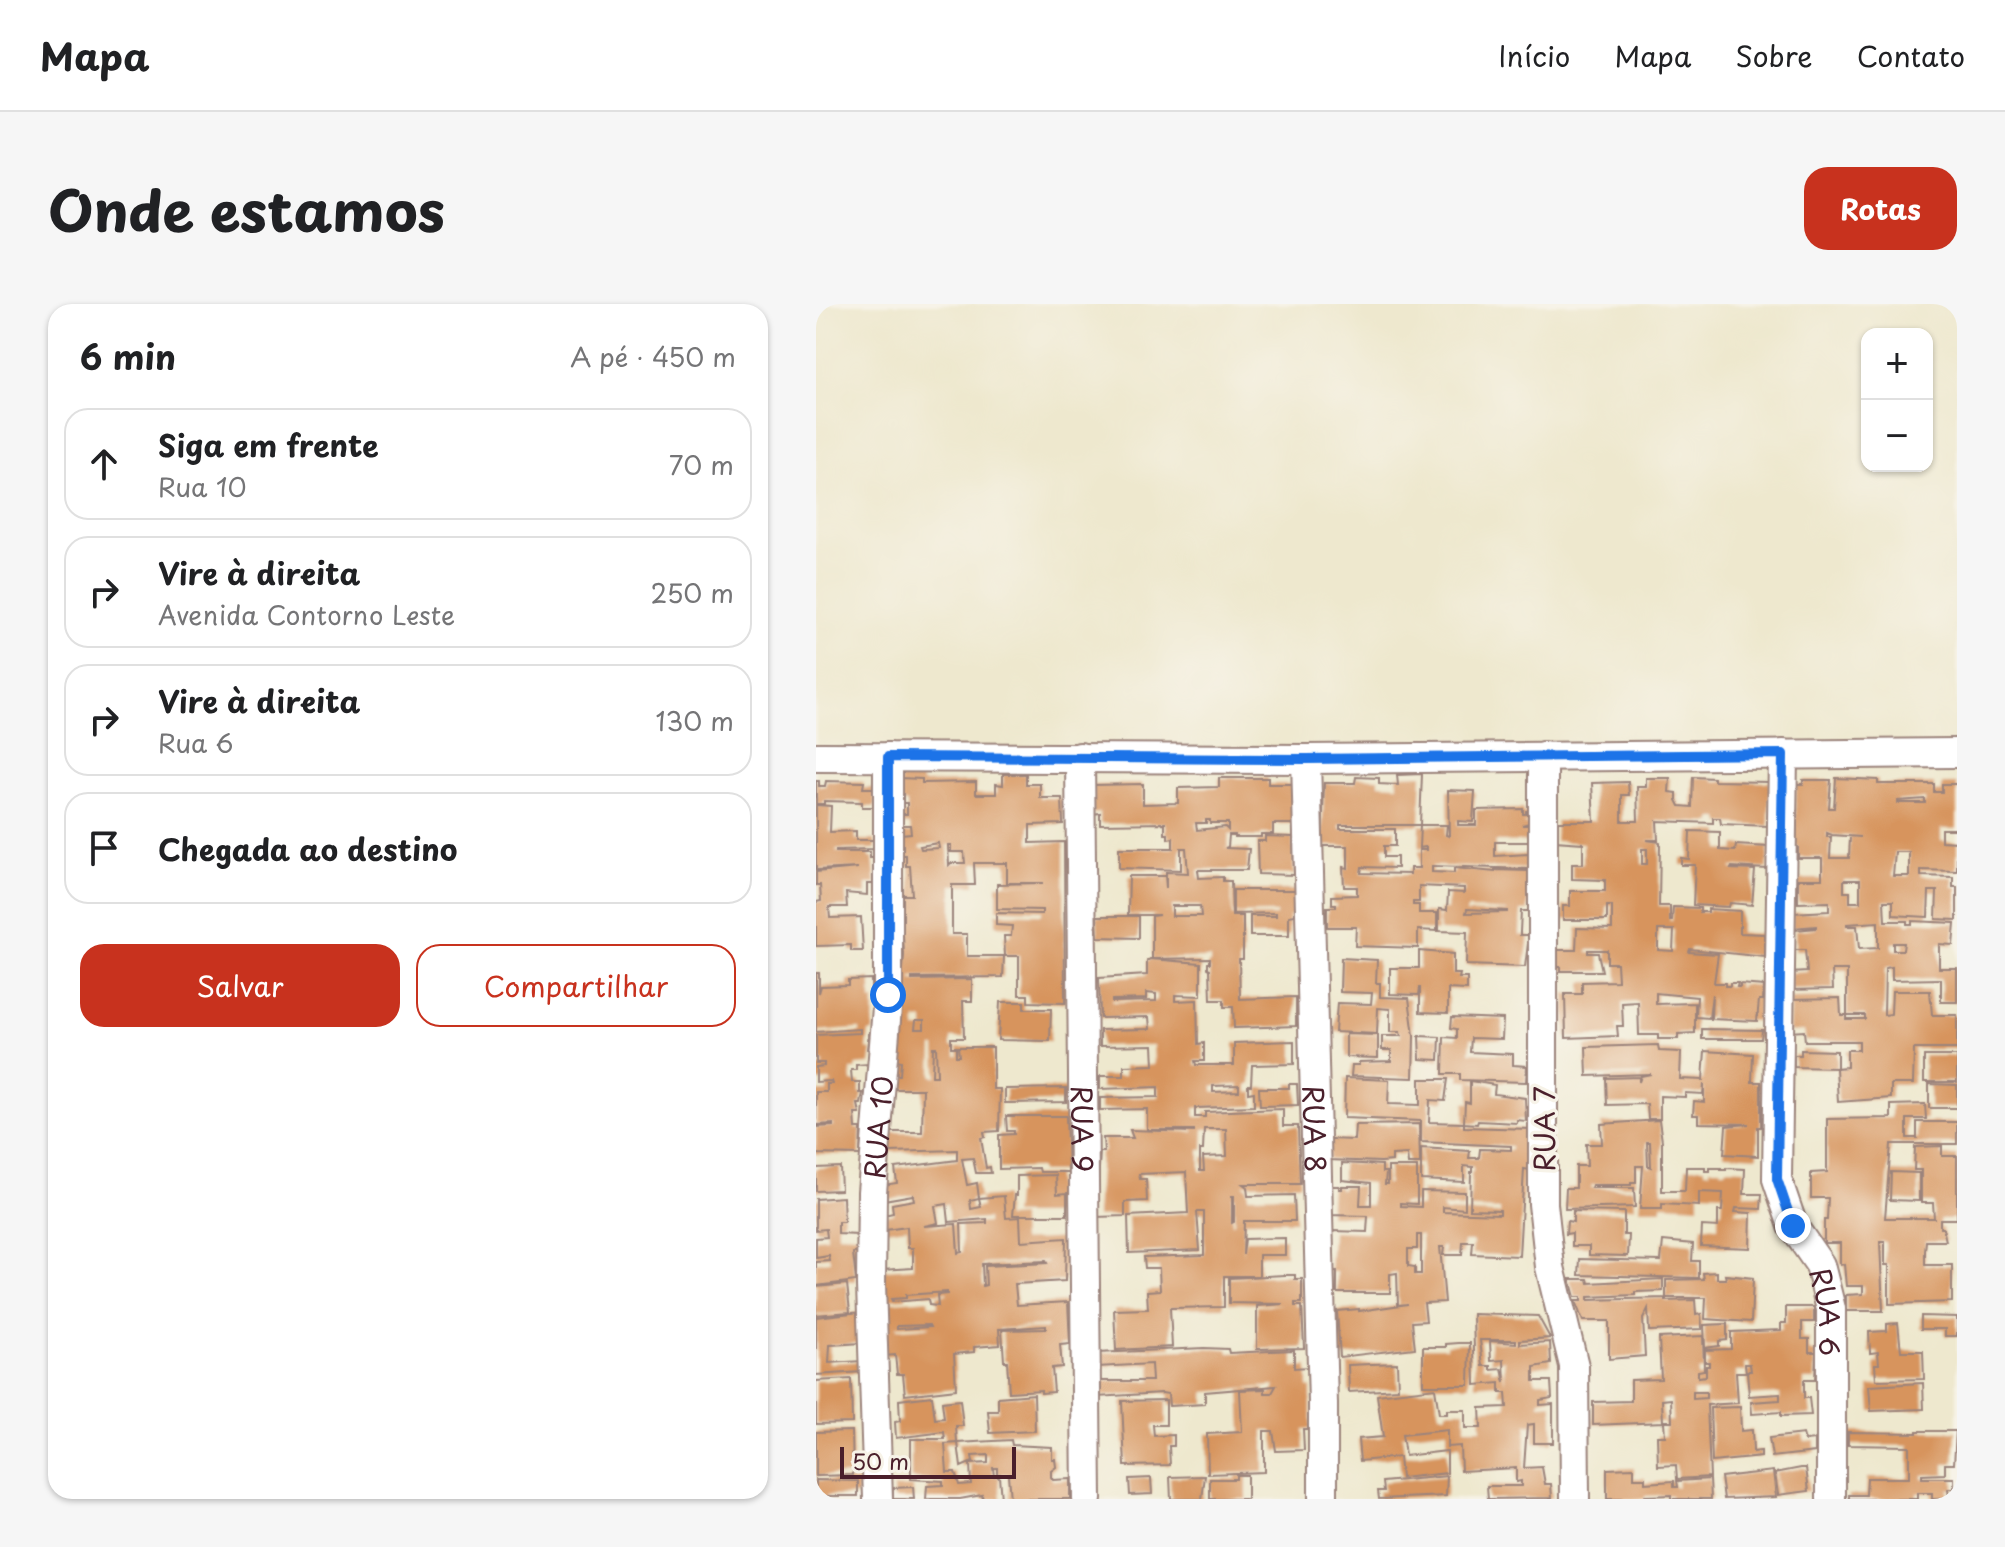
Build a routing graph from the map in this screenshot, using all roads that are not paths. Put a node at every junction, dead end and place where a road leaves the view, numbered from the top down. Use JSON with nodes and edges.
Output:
{"nodes":[{"id":1,"x":1957,"y":753,"type":"edge"},
{"id":2,"x":1783,"y":754,"type":"junction"},
{"id":3,"x":1543,"y":756,"type":"junction"},
{"id":4,"x":816,"y":757,"type":"edge"},
{"id":5,"x":888,"y":757,"type":"junction"},
{"id":6,"x":1080,"y":757,"type":"junction"},
{"id":7,"x":1306,"y":759,"type":"junction"},
{"id":8,"x":878,"y":1499,"type":"edge"},
{"id":9,"x":1087,"y":1499,"type":"edge"},
{"id":10,"x":1323,"y":1499,"type":"edge"},
{"id":11,"x":1575,"y":1499,"type":"edge"},
{"id":12,"x":1831,"y":1499,"type":"edge"}],
"edges":[{"from":1,"to":2,"type":"street"},
{"from":2,"to":3,"type":"street"},
{"from":2,"to":12,"type":"street","name":"RUA 6"},
{"from":3,"to":7,"type":"street"},
{"from":3,"to":11,"type":"street","name":"RUA 7"},
{"from":4,"to":5,"type":"street"},
{"from":5,"to":6,"type":"street"},
{"from":5,"to":8,"type":"street","name":"RUA 10"},
{"from":6,"to":7,"type":"street"},
{"from":6,"to":9,"type":"street","name":"RUA 9"},
{"from":7,"to":10,"type":"street","name":"RUA 8"}]}
